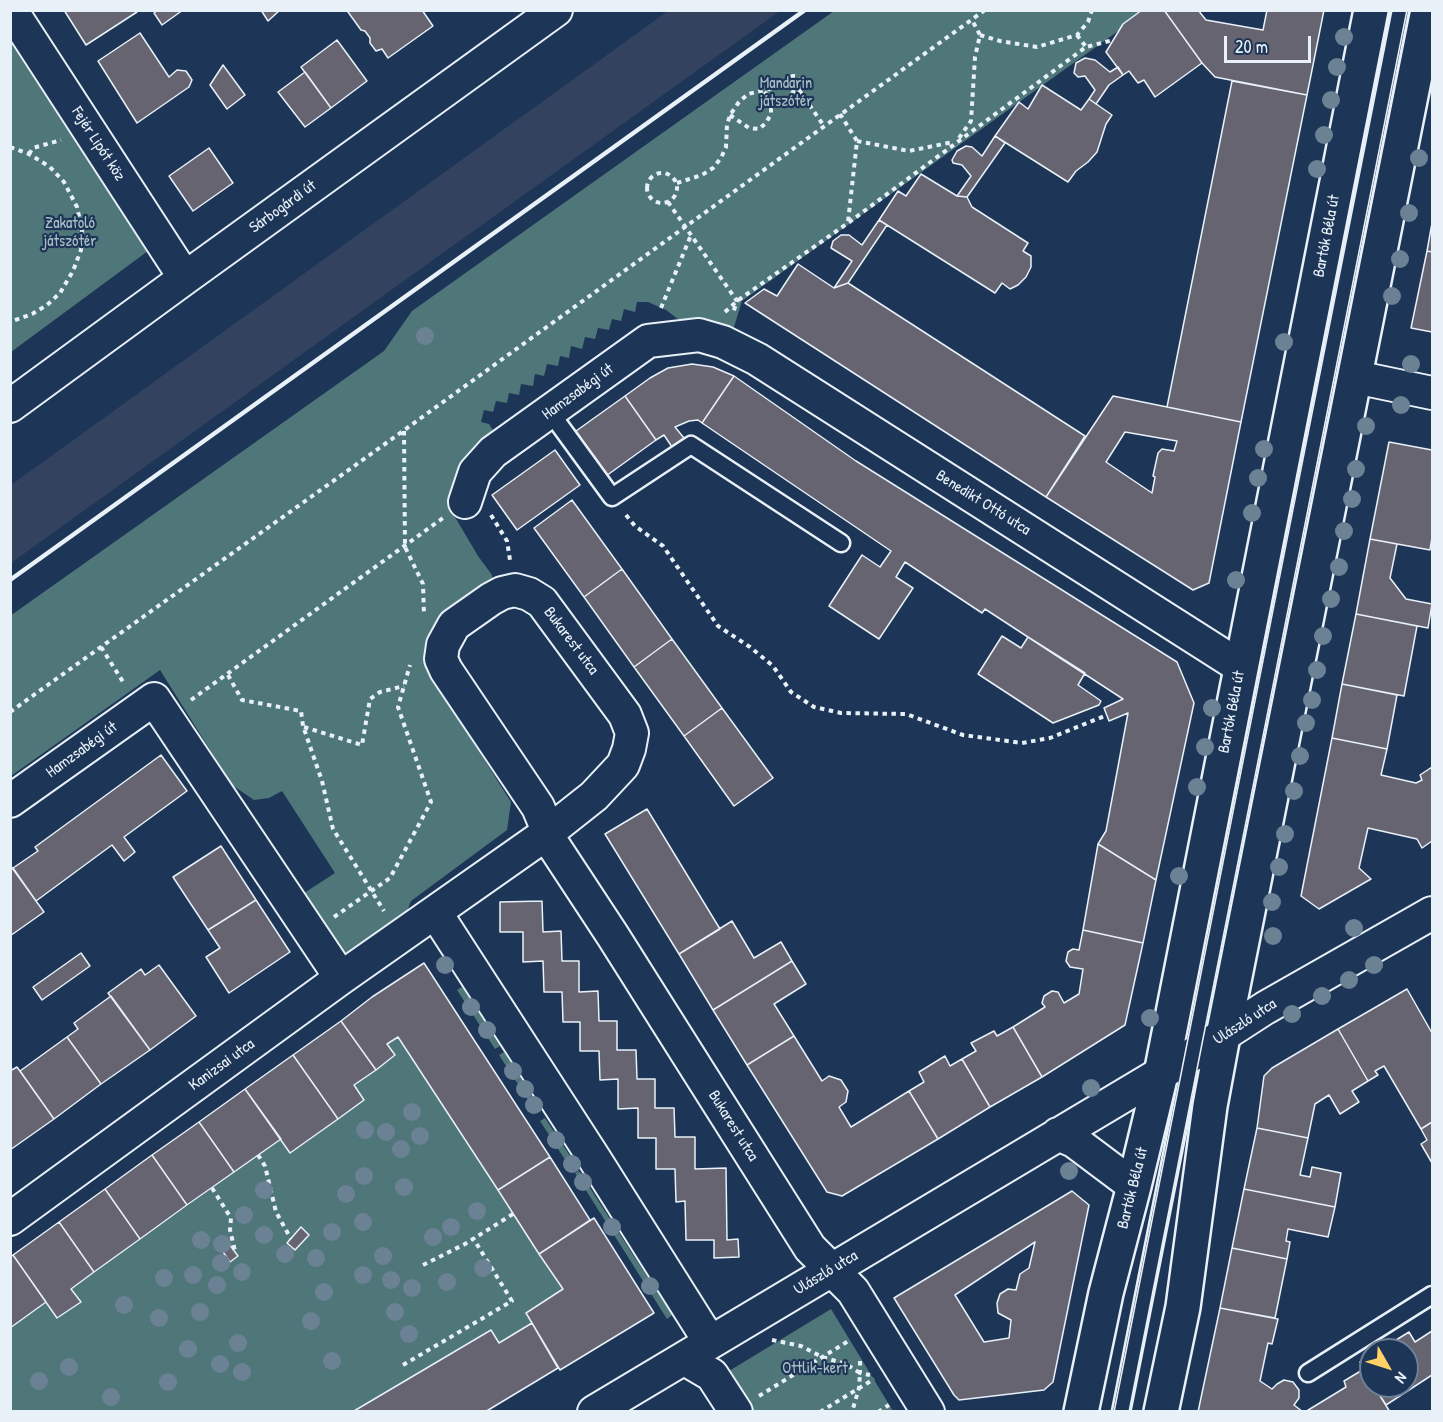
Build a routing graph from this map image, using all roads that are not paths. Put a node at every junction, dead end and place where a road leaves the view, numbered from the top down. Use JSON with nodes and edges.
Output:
{"nodes":[{"id":1,"x":11,"y":10,"type":"edge"},
{"id":2,"x":556,"y":10,"type":"edge"},
{"id":3,"x":1371,"y":10,"type":"edge"},
{"id":4,"x":1400,"y":10,"type":"edge"},
{"id":5,"x":1428,"y":10,"type":"edge"},
{"id":6,"x":185,"y":278,"type":"junction"},
{"id":7,"x":723,"y":342,"type":"joint"},
{"id":8,"x":1355,"y":376,"type":"junction"},
{"id":9,"x":1432,"y":393,"type":"edge"},
{"id":10,"x":10,"y":406,"type":"edge"},
{"id":11,"x":550,"y":412,"type":"junction"},
{"id":12,"x":477,"y":506,"type":"road end"},
{"id":13,"x":841,"y":543,"type":"dead end"},
{"id":14,"x":1241,"y":667,"type":"junction"},
{"id":15,"x":10,"y":801,"type":"edge"},
{"id":16,"x":546,"y":834,"type":"junction"},
{"id":17,"x":435,"y":912,"type":"junction"},
{"id":18,"x":1432,"y":913,"type":"edge"},
{"id":19,"x":341,"y":978,"type":"junction"},
{"id":20,"x":1223,"y":1036,"type":"junction"},
{"id":21,"x":1192,"y":1055,"type":"junction"},
{"id":22,"x":1161,"y":1074,"type":"junction"},
{"id":23,"x":1058,"y":1134,"type":"junction"},
{"id":24,"x":1134,"y":1186,"type":"junction"},
{"id":25,"x":10,"y":1219,"type":"edge"},
{"id":26,"x":832,"y":1269,"type":"junction"},
{"id":27,"x":1432,"y":1295,"type":"edge"},
{"id":28,"x":700,"y":1352,"type":"junction"},
{"id":29,"x":1308,"y":1373,"type":"dead end"},
{"id":30,"x":735,"y":1411,"type":"edge"},
{"id":31,"x":594,"y":1412,"type":"edge"},
{"id":32,"x":928,"y":1412,"type":"edge"},
{"id":33,"x":1081,"y":1412,"type":"edge"},
{"id":34,"x":1121,"y":1412,"type":"edge"},
{"id":35,"x":1161,"y":1412,"type":"edge"}],
"edges":[{"from":1,"to":6,"type":"street","name":"Fejér Lipót köz"},
{"from":2,"to":6,"type":"street","name":"Sárbogárdi út"},
{"from":3,"to":14,"type":"main road","name":"Bartók Béla út"},
{"from":4,"to":21,"type":"lane","name":"Bartók Béla út"},
{"from":5,"to":8,"type":"main road"},
{"from":6,"to":10,"type":"street","name":"Sárbogárdi út"},
{"from":7,"to":11,"type":"street","name":"Hamzsabégi út"},
{"from":7,"to":14,"type":"street","name":"Benedikt Ottó utca"},
{"from":8,"to":9,"type":"street"},
{"from":8,"to":20,"type":"main road"},
{"from":11,"to":12,"type":"street","name":"Hamzsabégi út"},
{"from":11,"to":13,"type":"lane"},
{"from":14,"to":22,"type":"main road","name":"Bartók Béla út"},
{"from":15,"to":19,"type":"street","name":"Hamzsabégi út"},
{"from":16,"to":16,"type":"street","name":"Bukarest utca"},
{"from":16,"to":17,"type":"street","name":"Bukarest utca"},
{"from":16,"to":26,"type":"street","name":"Bukarest utca"},
{"from":17,"to":19,"type":"street","name":"Kanizsai utca"},
{"from":17,"to":28,"type":"street"},
{"from":18,"to":20,"type":"street","name":"Ulászló utca"},
{"from":19,"to":25,"type":"street","name":"Kanizsai utca"},
{"from":20,"to":21,"type":"street","name":"Ulászló utca"},
{"from":20,"to":35,"type":"main road"},
{"from":21,"to":22,"type":"street","name":"Ulászló utca"},
{"from":21,"to":34,"type":"lane","name":"Bartók Béla út"},
{"from":22,"to":23,"type":"street","name":"Ulászló utca"},
{"from":22,"to":24,"type":"main road","name":"Bartók Béla út"},
{"from":23,"to":24,"type":"street"},
{"from":23,"to":26,"type":"street","name":"Ulászló utca"},
{"from":24,"to":33,"type":"main road","name":"Bartók Béla út"},
{"from":26,"to":28,"type":"street","name":"Ulászló utca"},
{"from":26,"to":32,"type":"street","name":"Bukarest utca"},
{"from":27,"to":29,"type":"lane"},
{"from":28,"to":30,"type":"street"},
{"from":28,"to":31,"type":"street","name":"Ulászló utca"}]}
